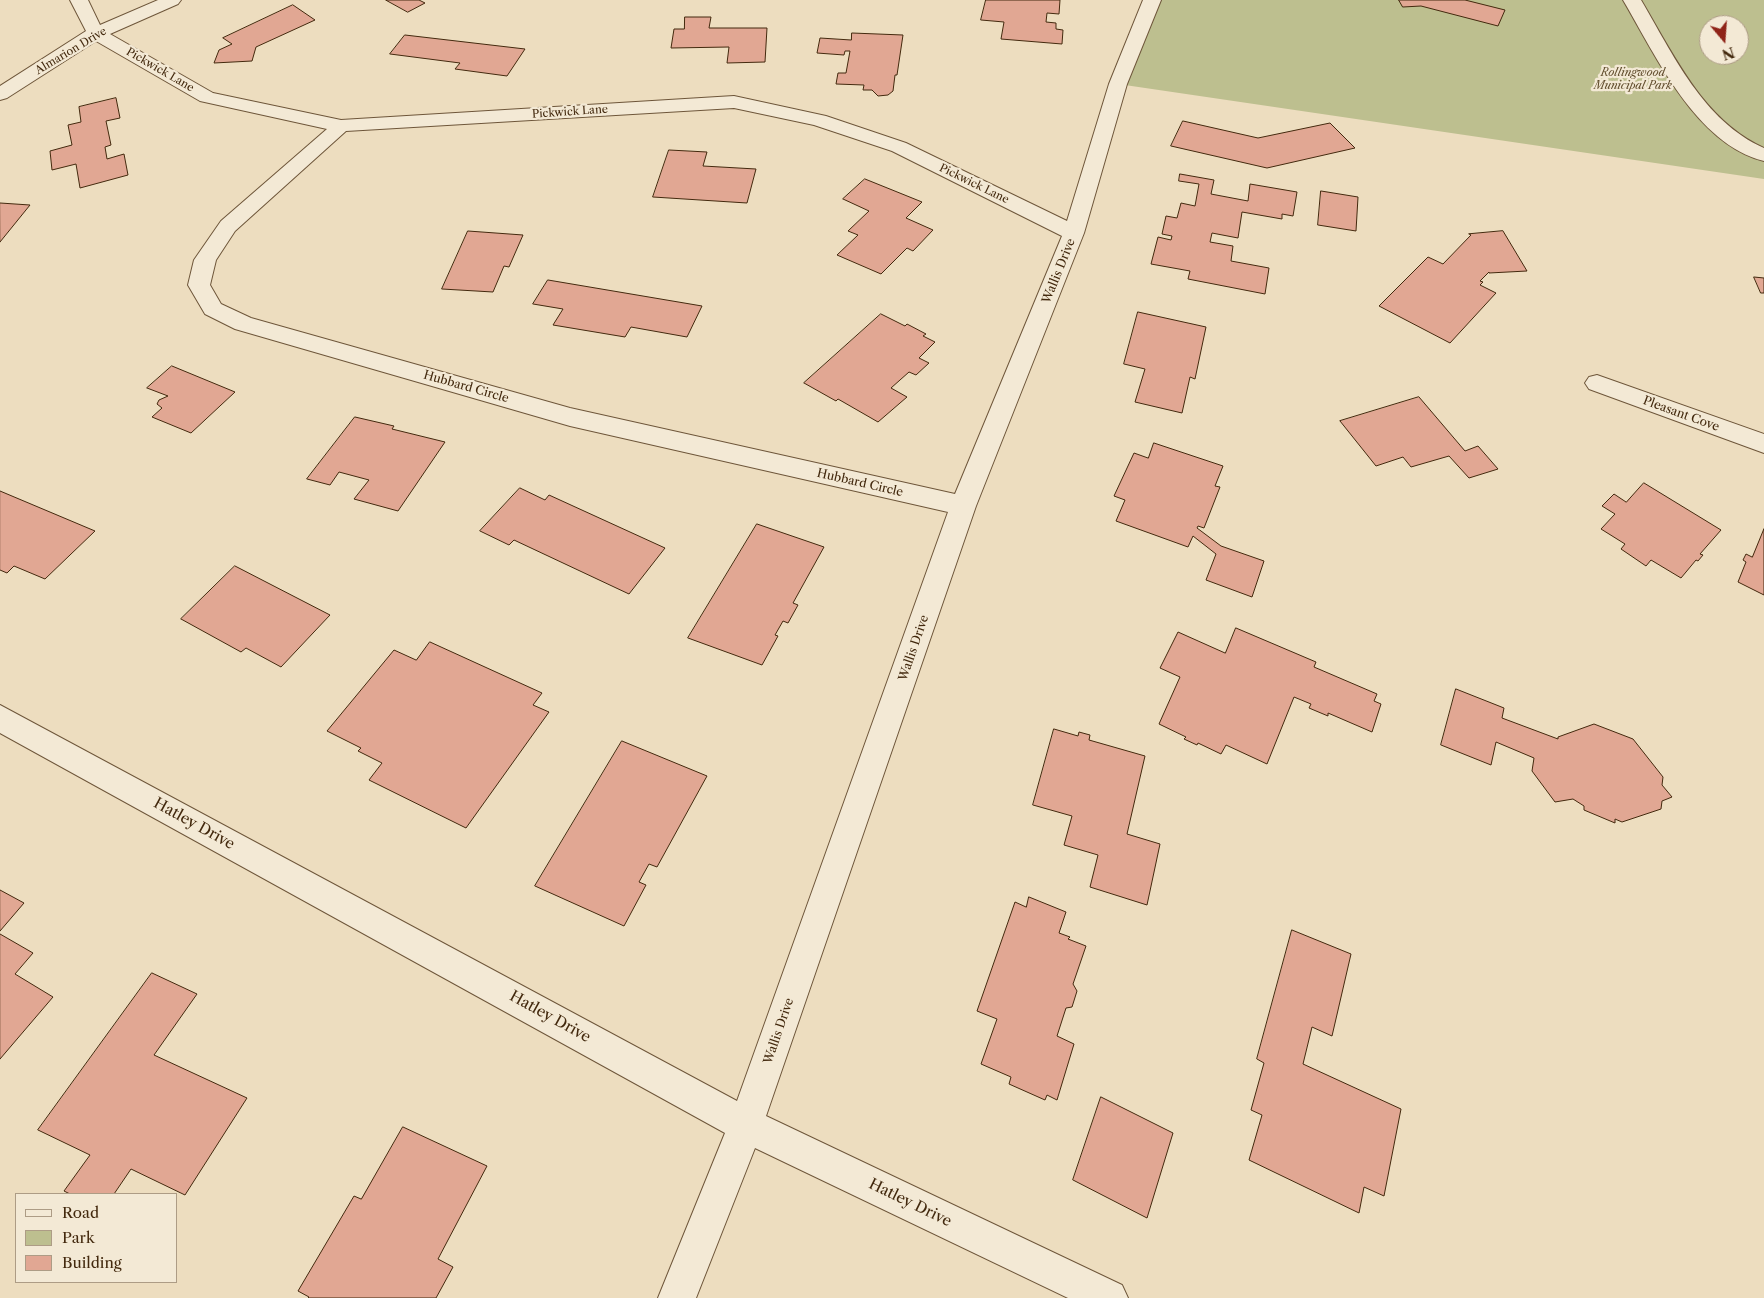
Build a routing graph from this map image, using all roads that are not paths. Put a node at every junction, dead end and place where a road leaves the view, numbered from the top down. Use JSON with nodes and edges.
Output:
{"nodes":[{"id":1,"x":79,"y":0,"type":"edge"},
{"id":2,"x":172,"y":0,"type":"edge"},
{"id":3,"x":1152,"y":0,"type":"edge"},
{"id":4,"x":1632,"y":0,"type":"edge"},
{"id":5,"x":96,"y":33,"type":"junction"},
{"id":6,"x":0,"y":94,"type":"edge"},
{"id":7,"x":341,"y":126,"type":"junction"},
{"id":8,"x":1764,"y":155,"type":"edge"},
{"id":9,"x":1074,"y":233,"type":"junction"},
{"id":10,"x":1597,"y":383,"type":"dead end"},
{"id":11,"x":1764,"y":444,"type":"edge"},
{"id":12,"x":964,"y":506,"type":"junction"},
{"id":13,"x":0,"y":718,"type":"edge"},
{"id":14,"x":746,"y":1125,"type":"junction"},
{"id":15,"x":677,"y":1298,"type":"edge"},
{"id":16,"x":1109,"y":1298,"type":"edge"}],
"edges":[{"from":1,"to":5,"type":"street"},
{"from":2,"to":5,"type":"street","name":"Almarion Drive"},
{"from":3,"to":9,"type":"street","name":"Wallis Drive"},
{"from":4,"to":8,"type":"street"},
{"from":5,"to":6,"type":"street","name":"Almarion Drive"},
{"from":5,"to":7,"type":"street","name":"Pickwick Lane"},
{"from":7,"to":9,"type":"street","name":"Pickwick Lane"},
{"from":7,"to":12,"type":"street","name":"Hubbard Circle"},
{"from":9,"to":12,"type":"street","name":"Wallis Drive"},
{"from":10,"to":11,"type":"street","name":"Pleasant Cove"},
{"from":12,"to":14,"type":"street","name":"Wallis Drive"},
{"from":13,"to":14,"type":"street","name":"Hatley Drive"},
{"from":14,"to":15,"type":"street","name":"Wallis Drive"},
{"from":14,"to":16,"type":"street","name":"Hatley Drive"}]}
